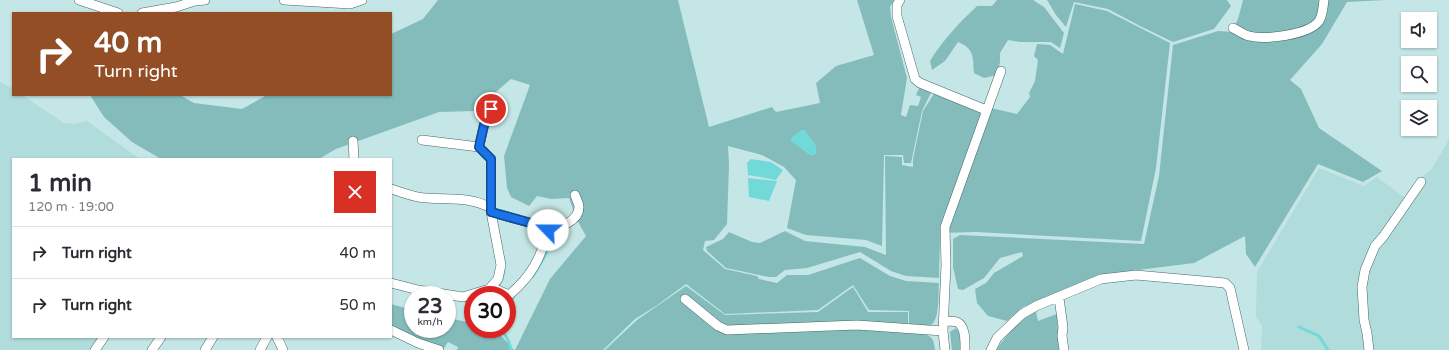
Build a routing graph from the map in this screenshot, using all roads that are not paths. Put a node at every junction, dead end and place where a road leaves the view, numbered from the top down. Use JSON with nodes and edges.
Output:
{"nodes":[{"id":1,"x":79,"y":0,"type":"edge"},
{"id":2,"x":205,"y":0,"type":"edge"},
{"id":3,"x":284,"y":0,"type":"edge"},
{"id":4,"x":362,"y":0,"type":"edge"},
{"id":5,"x":900,"y":0,"type":"edge"},
{"id":6,"x":1324,"y":0,"type":"edge"},
{"id":7,"x":115,"y":12,"type":"edge"},
{"id":8,"x":148,"y":12,"type":"edge"},
{"id":9,"x":1233,"y":28,"type":"dead end"},
{"id":10,"x":1000,"y":72,"type":"dead end"},
{"id":11,"x":491,"y":109,"type":"dead end"},
{"id":12,"x":986,"y":110,"type":"junction"},
{"id":13,"x":422,"y":140,"type":"dead end"},
{"id":14,"x":353,"y":141,"type":"dead end"},
{"id":15,"x":479,"y":147,"type":"junction"},
{"id":16,"x":354,"y":158,"type":"edge"},
{"id":17,"x":1421,"y":182,"type":"dead end"},
{"id":18,"x":392,"y":189,"type":"edge"},
{"id":19,"x":575,"y":195,"type":"dead end"},
{"id":20,"x":491,"y":210,"type":"junction"},
{"id":21,"x":548,"y":230,"type":"junction"},
{"id":22,"x":392,"y":283,"type":"edge"},
{"id":23,"x":495,"y":286,"type":"edge"},
{"id":24,"x":516,"y":290,"type":"edge"},
{"id":25,"x":464,"y":297,"type":"edge"},
{"id":26,"x":1059,"y":298,"type":"junction"},
{"id":27,"x":685,"y":299,"type":"dead end"},
{"id":28,"x":944,"y":321,"type":"junction"},
{"id":29,"x":392,"y":330,"type":"edge"},
{"id":30,"x":943,"y":331,"type":"junction"},
{"id":31,"x":103,"y":338,"type":"edge"},
{"id":32,"x":160,"y":338,"type":"edge"},
{"id":33,"x":212,"y":338,"type":"edge"},
{"id":34,"x":261,"y":338,"type":"edge"},
{"id":35,"x":266,"y":338,"type":"edge"},
{"id":36,"x":277,"y":338,"type":"edge"},
{"id":37,"x":95,"y":350,"type":"edge"},
{"id":38,"x":152,"y":350,"type":"edge"},
{"id":39,"x":204,"y":350,"type":"edge"},
{"id":40,"x":260,"y":350,"type":"edge"},
{"id":41,"x":283,"y":350,"type":"edge"},
{"id":42,"x":439,"y":350,"type":"edge"},
{"id":43,"x":945,"y":350,"type":"edge"},
{"id":44,"x":965,"y":350,"type":"edge"},
{"id":45,"x":992,"y":350,"type":"edge"},
{"id":46,"x":1064,"y":350,"type":"edge"},
{"id":47,"x":1244,"y":350,"type":"edge"},
{"id":48,"x":1368,"y":350,"type":"edge"}],
"edges":[{"from":1,"to":7,"type":"street"},
{"from":2,"to":8,"type":"street"},
{"from":3,"to":4,"type":"street"},
{"from":5,"to":12,"type":"street"},
{"from":6,"to":9,"type":"street"},
{"from":10,"to":12,"type":"street"},
{"from":11,"to":15,"type":"street"},
{"from":12,"to":28,"type":"street"},
{"from":13,"to":15,"type":"street"},
{"from":14,"to":16,"type":"street"},
{"from":15,"to":20,"type":"street"},
{"from":17,"to":48,"type":"street"},
{"from":18,"to":20,"type":"street"},
{"from":19,"to":21,"type":"street"},
{"from":20,"to":21,"type":"street"},
{"from":20,"to":23,"type":"street"},
{"from":21,"to":24,"type":"street"},
{"from":22,"to":25,"type":"street"},
{"from":26,"to":45,"type":"street"},
{"from":26,"to":46,"type":"street"},
{"from":26,"to":47,"type":"street"},
{"from":27,"to":30,"type":"street"},
{"from":28,"to":30,"type":"street"},
{"from":28,"to":44,"type":"street"},
{"from":29,"to":42,"type":"street"},
{"from":30,"to":43,"type":"street"},
{"from":31,"to":37,"type":"street"},
{"from":32,"to":38,"type":"street"},
{"from":33,"to":39,"type":"street"},
{"from":34,"to":40,"type":"street"},
{"from":35,"to":40,"type":"street"},
{"from":36,"to":41,"type":"street"}]}
